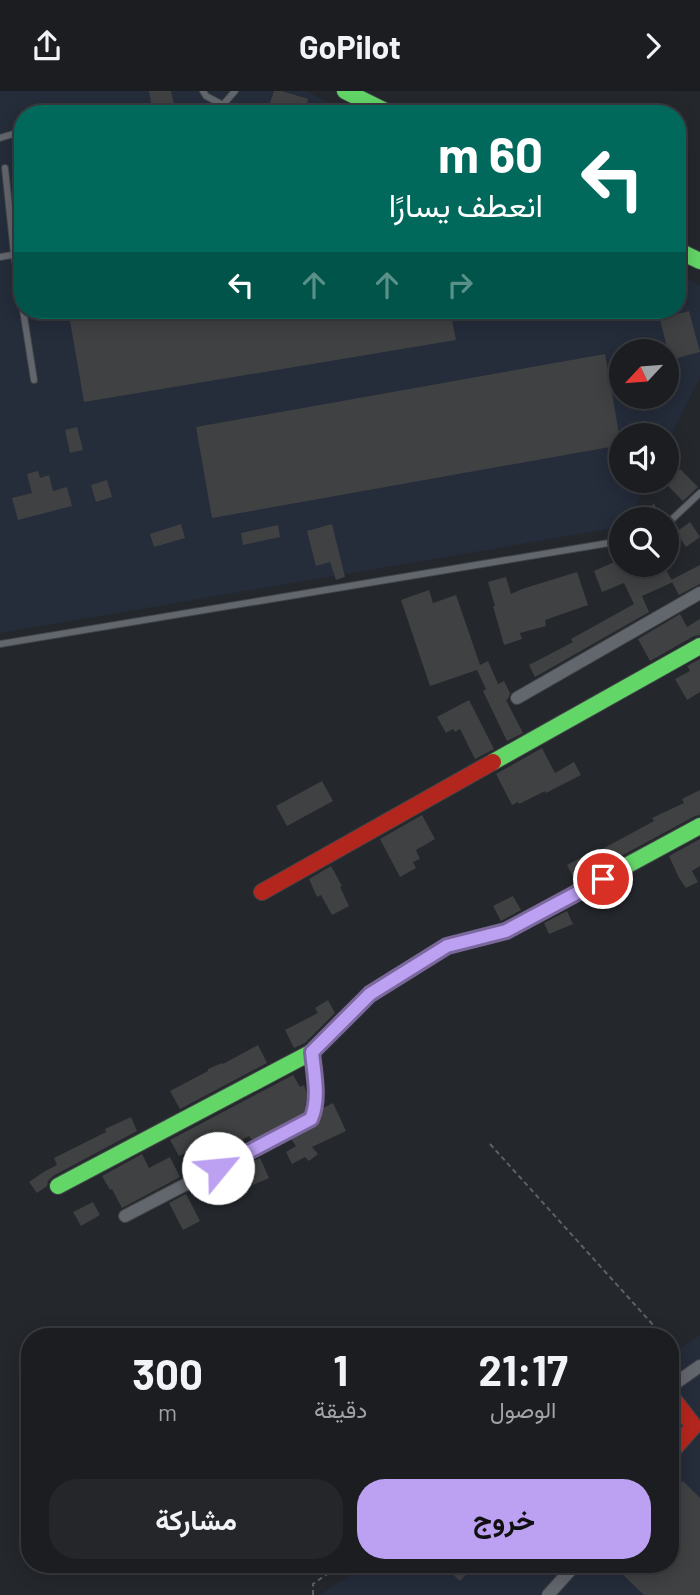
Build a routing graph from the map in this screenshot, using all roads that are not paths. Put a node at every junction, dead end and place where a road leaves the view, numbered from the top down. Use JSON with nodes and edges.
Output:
{"nodes":[{"id":1,"x":203,"y":91,"type":"edge"},
{"id":2,"x":235,"y":91,"type":"edge"},
{"id":3,"x":345,"y":91,"type":"edge"},
{"id":4,"x":223,"y":105,"type":"joint"},
{"id":5,"x":373,"y":105,"type":"edge"},
{"id":6,"x":5,"y":168,"type":"dead end"},
{"id":7,"x":14,"y":254,"type":"joint"},
{"id":8,"x":0,"y":257,"type":"edge"},
{"id":9,"x":25,"y":319,"type":"edge"},
{"id":10,"x":34,"y":380,"type":"dead end"},
{"id":11,"x":700,"y":493,"type":"edge"},
{"id":12,"x":679,"y":513,"type":"edge"},
{"id":13,"x":609,"y":543,"type":"edge"},
{"id":14,"x":700,"y":593,"type":"edge"},
{"id":15,"x":0,"y":645,"type":"edge"},
{"id":16,"x":700,"y":646,"type":"edge"},
{"id":17,"x":517,"y":698,"type":"dead end"},
{"id":18,"x":700,"y":826,"type":"edge"},
{"id":19,"x":262,"y":892,"type":"dead end"},
{"id":20,"x":312,"y":1052,"type":"junction"},
{"id":21,"x":58,"y":1186,"type":"dead end"},
{"id":22,"x":125,"y":1216,"type":"dead end"},
{"id":23,"x":700,"y":1366,"type":"edge"},
{"id":24,"x":679,"y":1381,"type":"edge"},
{"id":25,"x":679,"y":1407,"type":"edge"},
{"id":26,"x":679,"y":1443,"type":"edge"},
{"id":27,"x":568,"y":1573,"type":"edge"},
{"id":28,"x":548,"y":1595,"type":"edge"}],
"edges":[{"from":1,"to":4,"type":"lane"},
{"from":2,"to":4,"type":"lane"},
{"from":3,"to":5,"type":"street"},
{"from":6,"to":7,"type":"lane"},
{"from":7,"to":8,"type":"lane"},
{"from":9,"to":10,"type":"lane"},
{"from":11,"to":12,"type":"lane"},
{"from":13,"to":15,"type":"lane"},
{"from":14,"to":17,"type":"street"},
{"from":16,"to":19,"type":"street"},
{"from":18,"to":20,"type":"street"},
{"from":20,"to":21,"type":"street"},
{"from":20,"to":22,"type":"street"},
{"from":23,"to":24,"type":"street"},
{"from":25,"to":26,"type":"street"},
{"from":27,"to":28,"type":"street"}]}
